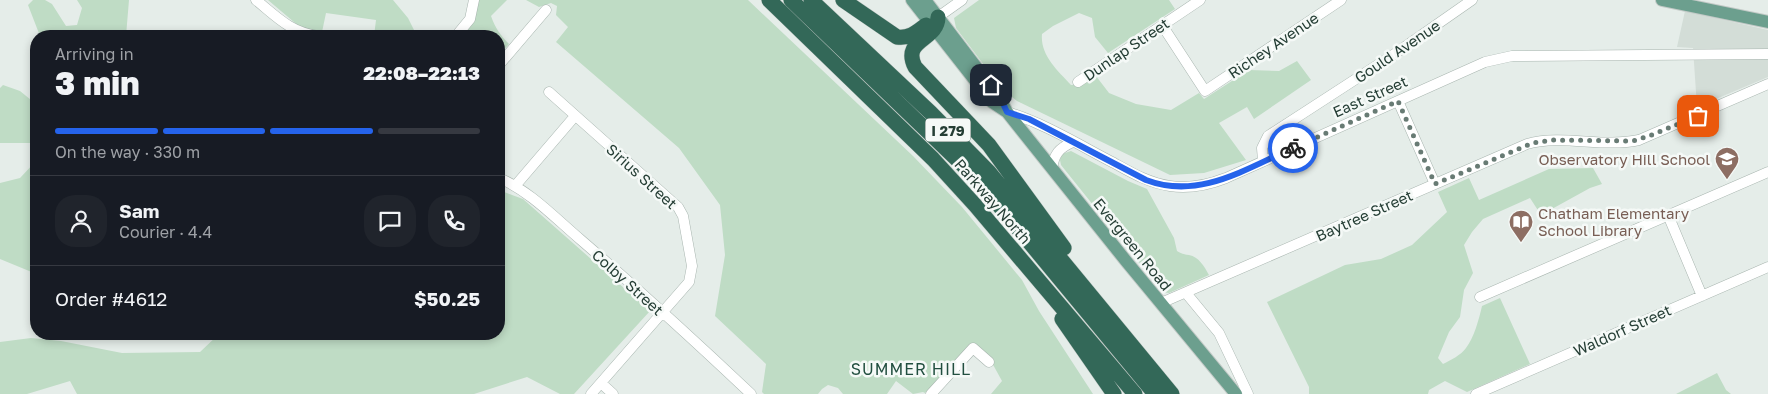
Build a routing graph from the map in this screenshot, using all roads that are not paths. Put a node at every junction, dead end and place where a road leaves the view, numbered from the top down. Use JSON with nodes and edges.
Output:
{"nodes":[{"id":1,"x":256,"y":0,"type":"edge"},
{"id":2,"x":474,"y":0,"type":"edge"},
{"id":3,"x":769,"y":0,"type":"edge"},
{"id":4,"x":791,"y":0,"type":"edge"},
{"id":5,"x":811,"y":0,"type":"edge"},
{"id":6,"x":843,"y":0,"type":"edge"},
{"id":7,"x":912,"y":0,"type":"edge"},
{"id":8,"x":925,"y":0,"type":"edge"},
{"id":9,"x":962,"y":0,"type":"edge"},
{"id":10,"x":1200,"y":0,"type":"edge"},
{"id":11,"x":1341,"y":0,"type":"edge"},
{"id":12,"x":1472,"y":0,"type":"edge"},
{"id":13,"x":1662,"y":0,"type":"edge"},
{"id":14,"x":546,"y":10,"type":"dead end"},
{"id":15,"x":1768,"y":20,"type":"edge"},
{"id":16,"x":934,"y":24,"type":"junction"},
{"id":17,"x":1162,"y":25,"type":"junction"},
{"id":18,"x":292,"y":30,"type":"edge"},
{"id":19,"x":461,"y":30,"type":"edge"},
{"id":20,"x":1768,"y":54,"type":"edge"},
{"id":21,"x":505,"y":58,"type":"edge"},
{"id":22,"x":1078,"y":82,"type":"dead end"},
{"id":23,"x":1768,"y":84,"type":"edge"},
{"id":24,"x":550,"y":92,"type":"dead end"},
{"id":25,"x":1398,"y":101,"type":"junction"},
{"id":26,"x":1007,"y":112,"type":"junction"},
{"id":27,"x":575,"y":116,"type":"junction"},
{"id":28,"x":1073,"y":142,"type":"junction"},
{"id":29,"x":1263,"y":161,"type":"junction"},
{"id":30,"x":1052,"y":169,"type":"junction"},
{"id":31,"x":1768,"y":172,"type":"edge"},
{"id":32,"x":505,"y":181,"type":"edge"},
{"id":33,"x":1435,"y":184,"type":"junction"},
{"id":34,"x":515,"y":186,"type":"junction"},
{"id":35,"x":1668,"y":215,"type":"junction"},
{"id":36,"x":1017,"y":254,"type":"junction"},
{"id":37,"x":1768,"y":267,"type":"edge"},
{"id":38,"x":1071,"y":273,"type":"junction"},
{"id":39,"x":1186,"y":293,"type":"junction"},
{"id":40,"x":1702,"y":296,"type":"junction"},
{"id":41,"x":1480,"y":297,"type":"dead end"},
{"id":42,"x":1161,"y":304,"type":"junction"},
{"id":43,"x":662,"y":313,"type":"junction"},
{"id":44,"x":989,"y":362,"type":"dead end"},
{"id":45,"x":601,"y":383,"type":"junction"},
{"id":46,"x":591,"y":394,"type":"edge"},
{"id":47,"x":613,"y":394,"type":"edge"},
{"id":48,"x":751,"y":394,"type":"edge"},
{"id":49,"x":931,"y":394,"type":"edge"},
{"id":50,"x":1114,"y":394,"type":"edge"},
{"id":51,"x":1135,"y":394,"type":"edge"},
{"id":52,"x":1155,"y":394,"type":"edge"},
{"id":53,"x":1172,"y":394,"type":"edge"},
{"id":54,"x":1236,"y":394,"type":"edge"},
{"id":55,"x":1248,"y":394,"type":"edge"},
{"id":56,"x":1476,"y":394,"type":"edge"}],
"edges":[{"from":1,"to":18,"type":"street"},
{"from":2,"to":19,"type":"street"},
{"from":3,"to":36,"type":"highway","name":"Parkway North","number":"I 279"},
{"from":4,"to":52,"type":"highway"},
{"from":5,"to":38,"type":"highway","name":"Parkway North","number":"I 279"},
{"from":6,"to":16,"type":"highway"},
{"from":7,"to":16,"type":"main road","name":"East Street"},
{"from":8,"to":16,"type":"main road","name":"East Street"},
{"from":9,"to":16,"type":"street"},
{"from":10,"to":17,"type":"street","name":"Dunlap Street"},
{"from":11,"to":17,"type":"street","name":"Richey Avenue"},
{"from":12,"to":29,"type":"street","name":"Gould Avenue"},
{"from":13,"to":15,"type":"main road"},
{"from":14,"to":21,"type":"street"},
{"from":16,"to":26,"type":"main road","name":"East Street"},
{"from":16,"to":38,"type":"highway"},
{"from":17,"to":22,"type":"street","name":"Dunlap Street"},
{"from":20,"to":25,"type":"street","name":"East Street"},
{"from":23,"to":33,"type":"street","name":"Baytree Street"},
{"from":24,"to":27,"type":"street","name":"Sirius Street"},
{"from":25,"to":29,"type":"street","name":"East Street"},
{"from":25,"to":33,"type":"street"},
{"from":26,"to":28,"type":"street","name":"East Street"},
{"from":26,"to":30,"type":"main road","name":"Evergreen Road"},
{"from":27,"to":34,"type":"street"},
{"from":27,"to":43,"type":"street","name":"Sirius Street"},
{"from":28,"to":29,"type":"street","name":"East Street"},
{"from":28,"to":30,"type":"street"},
{"from":30,"to":42,"type":"main road","name":"Evergreen Road"},
{"from":31,"to":35,"type":"street"},
{"from":32,"to":34,"type":"street","name":"Colby Street"},
{"from":33,"to":39,"type":"street","name":"Baytree Street"},
{"from":34,"to":43,"type":"street","name":"Colby Street"},
{"from":35,"to":40,"type":"street"},
{"from":35,"to":41,"type":"street"},
{"from":36,"to":50,"type":"highway"},
{"from":36,"to":51,"type":"highway","name":"Parkway North","number":"I 279"},
{"from":37,"to":40,"type":"street","name":"Waldorf Street"},
{"from":38,"to":53,"type":"highway","name":"Parkway North","number":"I 279"},
{"from":39,"to":42,"type":"street","name":"Baytree Street"},
{"from":39,"to":55,"type":"street"},
{"from":40,"to":56,"type":"street","name":"Waldorf Street"},
{"from":42,"to":54,"type":"main road","name":"Evergreen Road"},
{"from":43,"to":45,"type":"street"},
{"from":43,"to":48,"type":"street","name":"Colby Street"},
{"from":44,"to":49,"type":"street"},
{"from":45,"to":46,"type":"street"},
{"from":45,"to":47,"type":"street"}]}
